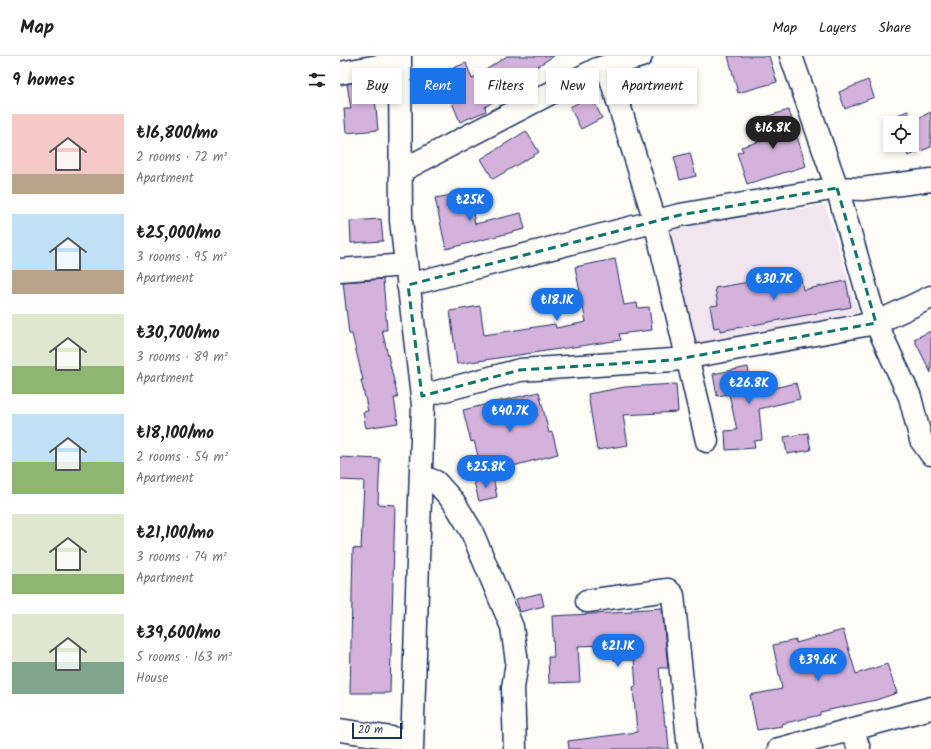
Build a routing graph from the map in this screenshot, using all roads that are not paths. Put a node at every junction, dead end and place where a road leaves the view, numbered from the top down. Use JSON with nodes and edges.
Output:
{"nodes":[{"id":1,"x":641,"y":56,"type":"edge"},
{"id":2,"x":791,"y":56,"type":"edge"},
{"id":3,"x":400,"y":59,"type":"edge"},
{"id":4,"x":607,"y":66,"type":"junction"},
{"id":5,"x":340,"y":73,"type":"edge"},
{"id":6,"x":401,"y":171,"type":"junction"},
{"id":7,"x":931,"y":180,"type":"edge"},
{"id":8,"x":837,"y":188,"type":"junction"},
{"id":9,"x":655,"y":221,"type":"junction"},
{"id":10,"x":340,"y":270,"type":"edge"},
{"id":11,"x":407,"y":275,"type":"junction"},
{"id":12,"x":931,"y":297,"type":"edge"},
{"id":13,"x":876,"y":323,"type":"junction"},
{"id":14,"x":686,"y":357,"type":"junction"},
{"id":15,"x":422,"y":396,"type":"junction"},
{"id":16,"x":707,"y":441,"type":"dead end"},
{"id":17,"x":930,"y":450,"type":"edge"},
{"id":18,"x":421,"y":476,"type":"junction"},
{"id":19,"x":588,"y":601,"type":"dead end"},
{"id":20,"x":931,"y":708,"type":"edge"},
{"id":21,"x":340,"y":730,"type":"edge"},
{"id":22,"x":856,"y":739,"type":"edge"},
{"id":23,"x":412,"y":745,"type":"edge"},
{"id":24,"x":515,"y":749,"type":"edge"},
{"id":25,"x":689,"y":749,"type":"edge"},
{"id":26,"x":779,"y":749,"type":"edge"}],
"edges":[{"from":1,"to":4,"type":"street"},
{"from":2,"to":8,"type":"street"},
{"from":3,"to":5,"type":"street"},
{"from":3,"to":6,"type":"street"},
{"from":4,"to":6,"type":"street"},
{"from":4,"to":9,"type":"street"},
{"from":6,"to":11,"type":"street"},
{"from":7,"to":8,"type":"street"},
{"from":8,"to":9,"type":"street"},
{"from":8,"to":13,"type":"street"},
{"from":9,"to":11,"type":"street"},
{"from":9,"to":14,"type":"street"},
{"from":10,"to":11,"type":"street"},
{"from":11,"to":15,"type":"street"},
{"from":12,"to":13,"type":"street"},
{"from":13,"to":14,"type":"street"},
{"from":13,"to":17,"type":"street"},
{"from":14,"to":15,"type":"street"},
{"from":14,"to":16,"type":"street"},
{"from":15,"to":18,"type":"street"},
{"from":18,"to":23,"type":"street"},
{"from":18,"to":24,"type":"street"},
{"from":19,"to":25,"type":"street"},
{"from":20,"to":22,"type":"street"},
{"from":21,"to":23,"type":"street"},
{"from":22,"to":26,"type":"street"}]}
